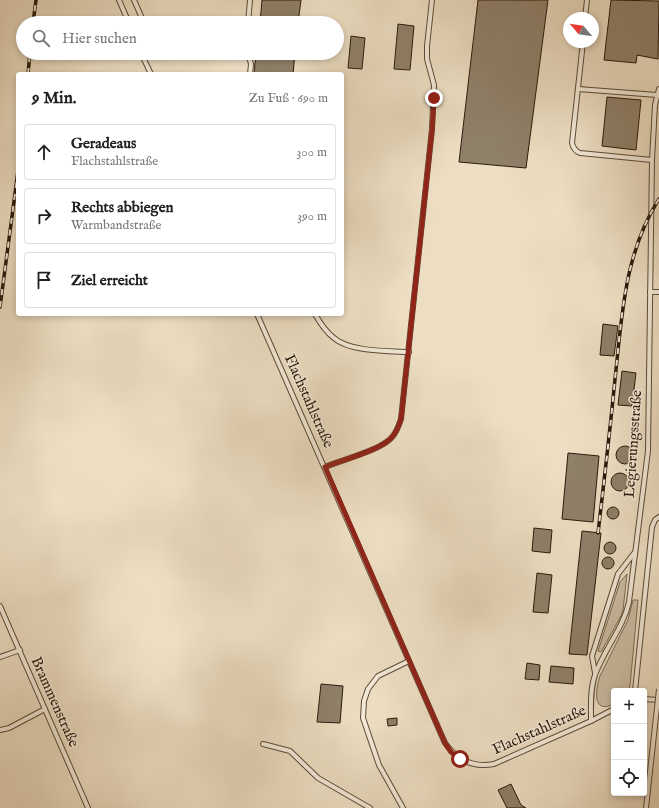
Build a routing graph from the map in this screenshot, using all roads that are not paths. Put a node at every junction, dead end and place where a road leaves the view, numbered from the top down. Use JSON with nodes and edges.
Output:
{"nodes":[{"id":1,"x":119,"y":0,"type":"edge"},
{"id":2,"x":134,"y":0,"type":"edge"},
{"id":3,"x":250,"y":0,"type":"edge"},
{"id":4,"x":432,"y":0,"type":"edge"},
{"id":5,"x":587,"y":0,"type":"edge"},
{"id":6,"x":586,"y":12,"type":"edge"},
{"id":7,"x":126,"y":16,"type":"edge"},
{"id":8,"x":141,"y":16,"type":"edge"},
{"id":9,"x":249,"y":16,"type":"edge"},
{"id":10,"x":582,"y":48,"type":"edge"},
{"id":11,"x":145,"y":60,"type":"edge"},
{"id":12,"x":250,"y":60,"type":"edge"},
{"id":13,"x":150,"y":72,"type":"edge"},
{"id":14,"x":250,"y":72,"type":"edge"},
{"id":15,"x":578,"y":89,"type":"junction"},
{"id":16,"x":659,"y":89,"type":"edge"},
{"id":17,"x":657,"y":95,"type":"junction"},
{"id":18,"x":652,"y":160,"type":"junction"},
{"id":19,"x":650,"y":292,"type":"junction"},
{"id":20,"x":659,"y":292,"type":"edge"},
{"id":21,"x":258,"y":316,"type":"edge"},
{"id":22,"x":316,"y":316,"type":"edge"},
{"id":23,"x":409,"y":352,"type":"junction"},
{"id":24,"x":325,"y":467,"type":"junction"},
{"id":25,"x":659,"y":517,"type":"edge"},
{"id":26,"x":635,"y":551,"type":"junction"},
{"id":27,"x":0,"y":606,"type":"edge"},
{"id":28,"x":20,"y":650,"type":"junction"},
{"id":29,"x":0,"y":657,"type":"edge"},
{"id":30,"x":409,"y":661,"type":"junction"},
{"id":31,"x":595,"y":673,"type":"junction"},
{"id":32,"x":635,"y":688,"type":"edge"},
{"id":33,"x":659,"y":689,"type":"edge"},
{"id":34,"x":647,"y":699,"type":"edge"},
{"id":35,"x":659,"y":700,"type":"edge"},
{"id":36,"x":45,"y":709,"type":"junction"},
{"id":37,"x":611,"y":711,"type":"edge"},
{"id":38,"x":591,"y":721,"type":"junction"},
{"id":39,"x":0,"y":730,"type":"edge"},
{"id":40,"x":263,"y":744,"type":"dead end"},
{"id":41,"x":403,"y":807,"type":"edge"},
{"id":42,"x":88,"y":808,"type":"edge"},
{"id":43,"x":370,"y":808,"type":"edge"},
{"id":44,"x":397,"y":808,"type":"edge"},
{"id":45,"x":646,"y":808,"type":"edge"}],
"edges":[{"from":1,"to":7,"type":"lane"},
{"from":2,"to":8,"type":"lane"},
{"from":3,"to":9,"type":"lane"},
{"from":4,"to":23,"type":"lane"},
{"from":5,"to":6,"type":"lane"},
{"from":10,"to":15,"type":"lane"},
{"from":11,"to":13,"type":"lane"},
{"from":12,"to":14,"type":"lane"},
{"from":15,"to":17,"type":"lane"},
{"from":15,"to":18,"type":"lane"},
{"from":16,"to":17,"type":"lane","name":"Legierungsstraße"},
{"from":17,"to":18,"type":"lane","name":"Legierungsstraße"},
{"from":18,"to":19,"type":"lane","name":"Legierungsstraße"},
{"from":19,"to":20,"type":"lane"},
{"from":19,"to":26,"type":"lane","name":"Legierungsstraße"},
{"from":21,"to":24,"type":"lane","name":"Flachstahlstraße"},
{"from":22,"to":23,"type":"lane"},
{"from":23,"to":24,"type":"lane"},
{"from":24,"to":30,"type":"lane","name":"Flachstahlstraße"},
{"from":25,"to":32,"type":"lane"},
{"from":26,"to":31,"type":"lane","name":"Legierungsstraße"},
{"from":26,"to":31,"type":"lane"},
{"from":27,"to":28,"type":"lane","name":"Brammenstraße"},
{"from":28,"to":29,"type":"lane"},
{"from":28,"to":36,"type":"lane","name":"Brammenstraße"},
{"from":30,"to":38,"type":"lane","name":"Flachstahlstraße"},
{"from":30,"to":41,"type":"lane"},
{"from":31,"to":38,"type":"lane","name":"Legierungsstraße"},
{"from":33,"to":45,"type":"lane","bridge":true},
{"from":34,"to":35,"type":"lane"},
{"from":36,"to":39,"type":"lane"},
{"from":36,"to":42,"type":"lane","name":"Brammenstraße"},
{"from":37,"to":38,"type":"lane","name":"Flachstahlstraße"},
{"from":40,"to":43,"type":"lane"},
{"from":41,"to":44,"type":"lane"}]}
